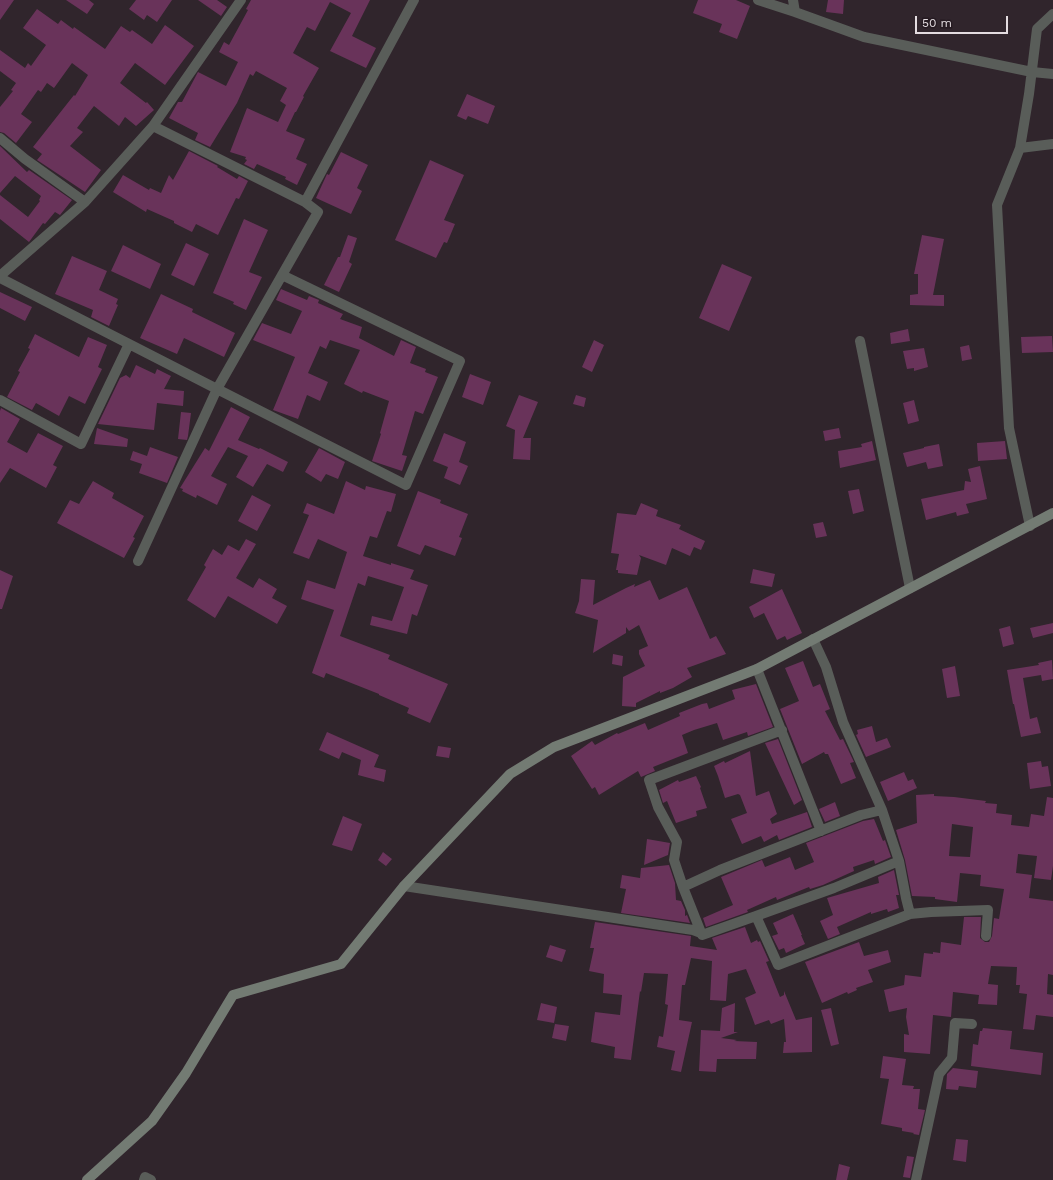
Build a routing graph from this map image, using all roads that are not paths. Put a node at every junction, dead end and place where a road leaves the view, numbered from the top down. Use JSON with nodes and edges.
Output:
{"nodes":[{"id":1,"x":241,"y":0,"type":"edge"},
{"id":2,"x":414,"y":0,"type":"edge"},
{"id":3,"x":758,"y":0,"type":"edge"},
{"id":4,"x":792,"y":0,"type":"edge"},
{"id":5,"x":795,"y":12,"type":"junction"},
{"id":6,"x":1053,"y":14,"type":"edge"},
{"id":7,"x":1032,"y":72,"type":"junction"},
{"id":8,"x":1053,"y":74,"type":"edge"},
{"id":9,"x":153,"y":126,"type":"junction"},
{"id":10,"x":0,"y":138,"type":"edge"},
{"id":11,"x":1053,"y":144,"type":"edge"},
{"id":12,"x":1020,"y":148,"type":"junction"},
{"id":13,"x":85,"y":202,"type":"junction"},
{"id":14,"x":306,"y":202,"type":"junction"},
{"id":15,"x":282,"y":275,"type":"junction"},
{"id":16,"x":0,"y":277,"type":"edge"},
{"id":17,"x":860,"y":341,"type":"dead end"},
{"id":18,"x":129,"y":344,"type":"junction"},
{"id":19,"x":217,"y":389,"type":"junction"},
{"id":20,"x":0,"y":400,"type":"edge"},
{"id":21,"x":1053,"y":513,"type":"edge"},
{"id":22,"x":1030,"y":526,"type":"junction"},
{"id":23,"x":138,"y":561,"type":"dead end"},
{"id":24,"x":910,"y":588,"type":"junction"},
{"id":25,"x":813,"y":639,"type":"junction"},
{"id":26,"x":757,"y":669,"type":"junction"},
{"id":27,"x":782,"y":730,"type":"junction"},
{"id":28,"x":882,"y":810,"type":"junction"},
{"id":29,"x":822,"y":831,"type":"junction"},
{"id":30,"x":900,"y":861,"type":"junction"},
{"id":31,"x":404,"y":886,"type":"junction"},
{"id":32,"x":683,"y":887,"type":"junction"},
{"id":33,"x":910,"y":914,"type":"junction"},
{"id":34,"x":756,"y":916,"type":"junction"},
{"id":35,"x":701,"y":933,"type":"junction"},
{"id":36,"x":986,"y":936,"type":"dead end"},
{"id":37,"x":972,"y":1024,"type":"dead end"},
{"id":38,"x":87,"y":1180,"type":"edge"},
{"id":39,"x":144,"y":1180,"type":"edge"},
{"id":40,"x":151,"y":1180,"type":"edge"},
{"id":41,"x":916,"y":1180,"type":"edge"}],
"edges":[{"from":1,"to":9,"type":"street"},
{"from":2,"to":14,"type":"street"},
{"from":3,"to":5,"type":"street"},
{"from":4,"to":5,"type":"street"},
{"from":5,"to":7,"type":"street"},
{"from":6,"to":7,"type":"street"},
{"from":7,"to":8,"type":"street"},
{"from":7,"to":12,"type":"street"},
{"from":9,"to":13,"type":"street"},
{"from":9,"to":14,"type":"street"},
{"from":10,"to":13,"type":"street"},
{"from":11,"to":12,"type":"street"},
{"from":12,"to":22,"type":"street"},
{"from":13,"to":16,"type":"street"},
{"from":14,"to":15,"type":"street"},
{"from":15,"to":19,"type":"street"},
{"from":15,"to":19,"type":"street"},
{"from":16,"to":18,"type":"street"},
{"from":17,"to":24,"type":"street"},
{"from":18,"to":19,"type":"street"},
{"from":18,"to":20,"type":"street"},
{"from":19,"to":23,"type":"street"},
{"from":21,"to":22,"type":"main road"},
{"from":22,"to":24,"type":"main road"},
{"from":24,"to":25,"type":"main road"},
{"from":25,"to":26,"type":"main road"},
{"from":25,"to":28,"type":"street"},
{"from":26,"to":27,"type":"street"},
{"from":26,"to":31,"type":"main road"},
{"from":27,"to":29,"type":"street"},
{"from":27,"to":32,"type":"street"},
{"from":28,"to":29,"type":"street"},
{"from":28,"to":30,"type":"street"},
{"from":29,"to":32,"type":"street"},
{"from":30,"to":33,"type":"street"},
{"from":30,"to":34,"type":"street"},
{"from":31,"to":35,"type":"street"},
{"from":31,"to":38,"type":"main road"},
{"from":32,"to":35,"type":"street"},
{"from":33,"to":34,"type":"street"},
{"from":33,"to":36,"type":"street"},
{"from":34,"to":35,"type":"street"},
{"from":37,"to":41,"type":"street"},
{"from":39,"to":40,"type":"street"}]}
